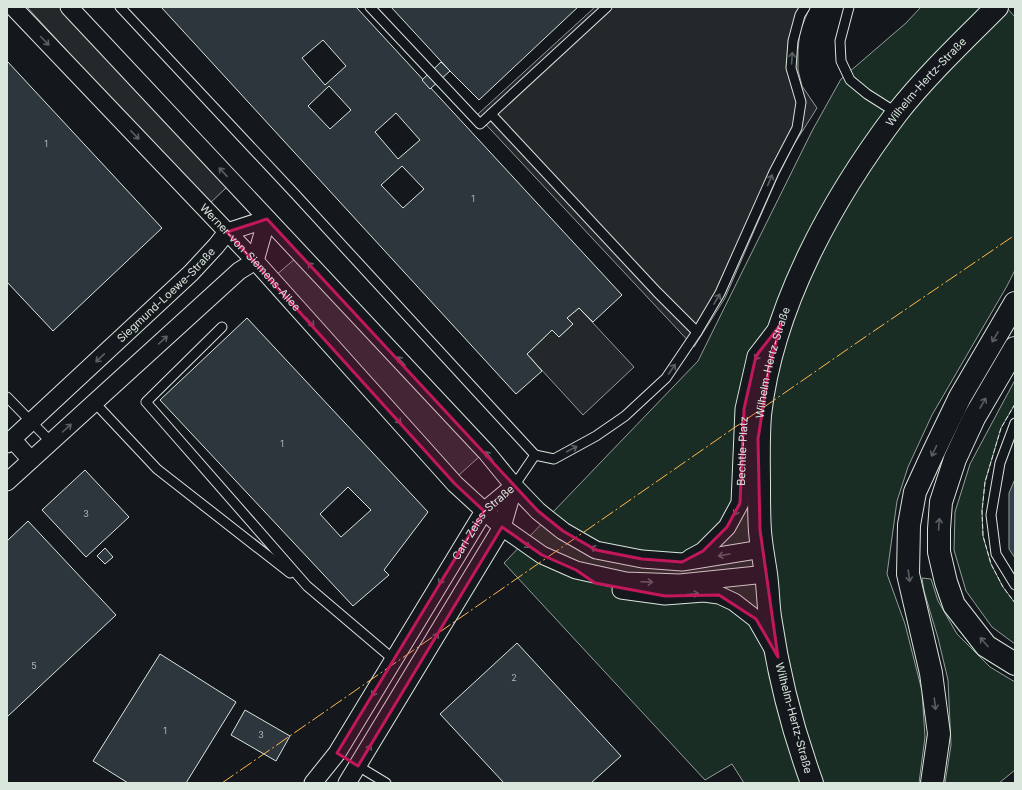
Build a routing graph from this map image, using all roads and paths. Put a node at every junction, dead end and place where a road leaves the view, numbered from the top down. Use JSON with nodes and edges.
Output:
{"nodes":[{"id":1,"x":13,"y":7,"type":"edge"},
{"id":2,"x":69,"y":7,"type":"edge"},
{"id":3,"x":120,"y":7,"type":"edge"},
{"id":4,"x":370,"y":7,"type":"edge"},
{"id":5,"x":607,"y":7,"type":"edge"},
{"id":6,"x":805,"y":7,"type":"edge"},
{"id":7,"x":849,"y":7,"type":"edge"},
{"id":8,"x":997,"y":7,"type":"edge"},
{"id":9,"x":490,"y":114,"type":"junction"},
{"id":10,"x":897,"y":114,"type":"junction"},
{"id":11,"x":267,"y":219,"type":"junction"},
{"id":12,"x":227,"y":232,"type":"junction"},
{"id":13,"x":255,"y":262,"type":"junction"},
{"id":14,"x":1015,"y":303,"type":"edge"},
{"id":15,"x":782,"y":324,"type":"junction"},
{"id":16,"x":222,"y":327,"type":"dead end"},
{"id":17,"x":697,"y":332,"type":"junction"},
{"id":18,"x":1015,"y":348,"type":"edge"},
{"id":19,"x":7,"y":397,"type":"edge"},
{"id":20,"x":95,"y":403,"type":"junction"},
{"id":21,"x":31,"y":422,"type":"junction"},
{"id":22,"x":1015,"y":423,"type":"edge"},
{"id":23,"x":10,"y":442,"type":"edge"},
{"id":24,"x":51,"y":442,"type":"junction"},
{"id":25,"x":535,"y":455,"type":"junction"},
{"id":26,"x":31,"y":460,"type":"junction"},
{"id":27,"x":7,"y":482,"type":"edge"},
{"id":28,"x":514,"y":486,"type":"junction"},
{"id":29,"x":484,"y":511,"type":"junction"},
{"id":30,"x":502,"y":527,"type":"junction"},
{"id":31,"x":762,"y":549,"type":"junction"},
{"id":32,"x":682,"y":562,"type":"junction"},
{"id":33,"x":576,"y":570,"type":"junction"},
{"id":34,"x":766,"y":574,"type":"junction"},
{"id":35,"x":1015,"y":585,"type":"edge"},
{"id":36,"x":307,"y":586,"type":"junction"},
{"id":37,"x":778,"y":657,"type":"junction"},
{"id":38,"x":393,"y":659,"type":"junction"},
{"id":39,"x":1015,"y":664,"type":"edge"},
{"id":40,"x":337,"y":753,"type":"junction"},
{"id":41,"x":358,"y":766,"type":"junction"},
{"id":42,"x":313,"y":783,"type":"edge"},
{"id":43,"x":348,"y":783,"type":"edge"},
{"id":44,"x":386,"y":783,"type":"edge"},
{"id":45,"x":812,"y":783,"type":"edge"},
{"id":46,"x":932,"y":783,"type":"edge"}],
"edges":[{"from":1,"to":12,"type":"street","name":"Werner-von-Siemens-Allee","one_way":true},
{"from":11,"to":2,"type":"street","one_way":true},
{"from":3,"to":25,"type":"lane"},
{"from":4,"to":9,"type":"lane"},
{"from":5,"to":9,"type":"lane"},
{"from":17,"to":6,"type":"lane","one_way":true},
{"from":7,"to":10,"type":"lane"},
{"from":8,"to":10,"type":"main road","name":"Wilhelm-Hertz-Straße"},
{"from":9,"to":17,"type":"lane"},
{"from":10,"to":15,"type":"main road","name":"Wilhelm-Hertz-Straße"},
{"from":11,"to":12,"type":"street"},
{"from":11,"to":13,"type":"street"},
{"from":28,"to":11,"type":"street","one_way":true},
{"from":12,"to":13,"type":"street","name":"Werner-von-Siemens-Allee"},
{"from":12,"to":21,"type":"street","name":"Siegmund-Loewe-Straße","one_way":true},
{"from":20,"to":13,"type":"street","one_way":true},
{"from":13,"to":29,"type":"street","name":"Werner-von-Siemens-Allee","one_way":true},
{"from":14,"to":46,"type":"main road","one_way":true},
{"from":15,"to":31,"type":"main road","name":"Wilhelm-Hertz-Straße"},
{"from":15,"to":32,"type":"street","name":"Bechtle-Platz","one_way":true},
{"from":16,"to":36,"type":"lane"},
{"from":25,"to":17,"type":"lane","one_way":true},
{"from":39,"to":18,"type":"main road","one_way":true},
{"from":19,"to":21,"type":"lane"},
{"from":24,"to":20,"type":"street","one_way":true},
{"from":20,"to":36,"type":"lane"},
{"from":21,"to":23,"type":"street","name":"Siegmund-Loewe-Straße"},
{"from":21,"to":24,"type":"lane"},
{"from":22,"to":35,"type":"lane"},
{"from":23,"to":26,"type":"street","name":"Siegmund-Loewe-Straße"},
{"from":24,"to":26,"type":"street"},
{"from":25,"to":28,"type":"lane"},
{"from":26,"to":27,"type":"street"},
{"from":28,"to":29,"type":"street","name":"Carl-Zeiss-Straße"},
{"from":28,"to":30,"type":"street","name":"Carl-Zeiss-Straße"},
{"from":32,"to":28,"type":"street","one_way":true},
{"from":29,"to":30,"type":"street"},
{"from":29,"to":38,"type":"street","name":"Carl-Zeiss-Straße","one_way":true},
{"from":30,"to":33,"type":"street","one_way":true},
{"from":41,"to":30,"type":"street","name":"Carl-Zeiss-Straße","one_way":true},
{"from":31,"to":32,"type":"street","one_way":true},
{"from":31,"to":34,"type":"main road","name":"Wilhelm-Hertz-Straße"},
{"from":33,"to":34,"type":"street","one_way":true},
{"from":33,"to":37,"type":"street","one_way":true},
{"from":34,"to":37,"type":"main road","name":"Wilhelm-Hertz-Straße"},
{"from":36,"to":38,"type":"lane"},
{"from":37,"to":45,"type":"main road","name":"Wilhelm-Hertz-Straße"},
{"from":38,"to":40,"type":"street","name":"Carl-Zeiss-Straße","one_way":true},
{"from":40,"to":41,"type":"street"},
{"from":40,"to":42,"type":"street","name":"Carl-Zeiss-Straße"},
{"from":41,"to":43,"type":"street","name":"Carl-Zeiss-Straße"},
{"from":41,"to":44,"type":"lane"}]}
